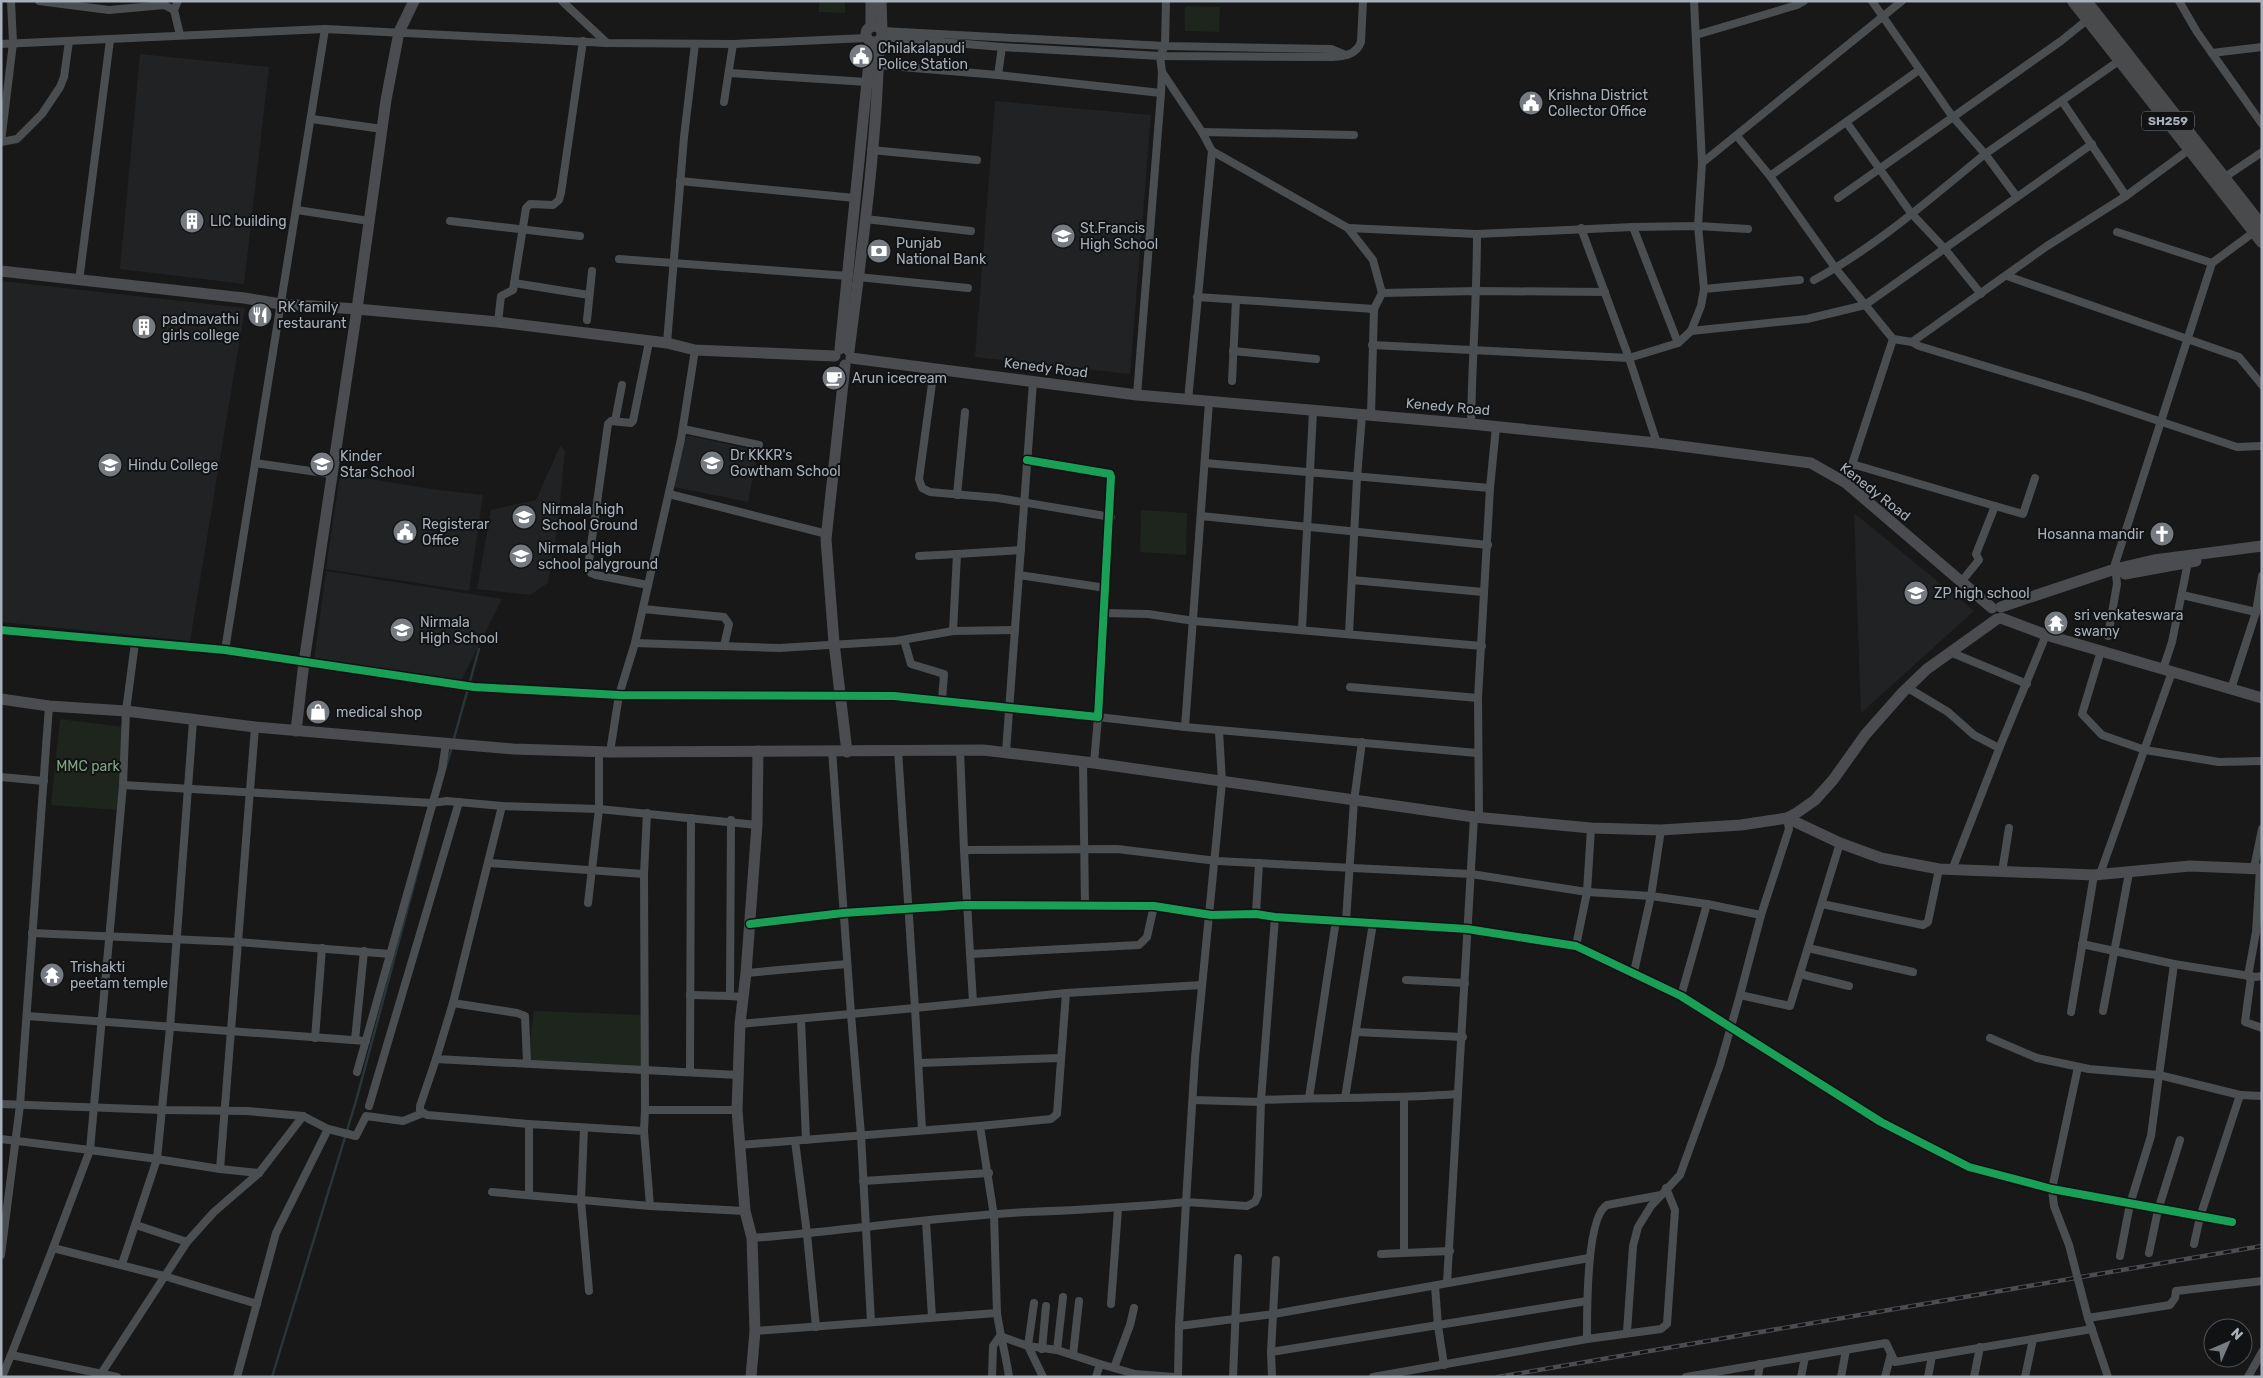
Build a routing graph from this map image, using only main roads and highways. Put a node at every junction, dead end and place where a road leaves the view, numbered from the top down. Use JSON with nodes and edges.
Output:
{"nodes":[{"id":1,"x":414,"y":1,"type":"edge"},
{"id":2,"x":871,"y":1,"type":"edge"},
{"id":3,"x":881,"y":1,"type":"edge"},
{"id":4,"x":2073,"y":1,"type":"edge"},
{"id":5,"x":2086,"y":1,"type":"edge"},
{"id":6,"x":876,"y":35,"type":"junction"},
{"id":7,"x":2124,"y":58,"type":"junction"},
{"id":8,"x":2258,"y":229,"type":"edge"},
{"id":9,"x":2262,"y":242,"type":"edge"},
{"id":10,"x":1,"y":271,"type":"edge"},
{"id":11,"x":853,"y":276,"type":"junction"},
{"id":12,"x":357,"y":308,"type":"junction"},
{"id":13,"x":844,"y":356,"type":"junction"},
{"id":14,"x":2262,"y":546,"type":"edge"},
{"id":15,"x":2262,"y":553,"type":"edge"},
{"id":16,"x":2116,"y":572,"type":"junction"},
{"id":17,"x":1999,"y":613,"type":"junction"},
{"id":18,"x":2262,"y":698,"type":"edge"},
{"id":19,"x":1,"y":699,"type":"edge"},
{"id":20,"x":296,"y":731,"type":"junction"},
{"id":21,"x":758,"y":751,"type":"junction"},
{"id":22,"x":847,"y":752,"type":"junction"},
{"id":23,"x":1787,"y":818,"type":"junction"},
{"id":24,"x":2258,"y":869,"type":"edge"},
{"id":25,"x":751,"y":1377,"type":"edge"}],
"edges":[{"from":1,"to":12,"type":"main road"},
{"from":2,"to":6,"type":"main road"},
{"from":3,"to":6,"type":"main road"},
{"from":4,"to":7,"type":"main road","number":"SH259"},
{"from":5,"to":7,"type":"main road","number":"SH259"},
{"from":6,"to":11,"type":"main road"},
{"from":6,"to":11,"type":"main road"},
{"from":7,"to":8,"type":"main road","number":"SH259"},
{"from":7,"to":8,"type":"main road","number":"SH259"},
{"from":8,"to":9,"type":"main road","number":"SH259"},
{"from":10,"to":12,"type":"main road","name":"Kenedy Road"},
{"from":11,"to":13,"type":"main road"},
{"from":12,"to":13,"type":"main road","name":"Kenedy Road"},
{"from":12,"to":20,"type":"main road"},
{"from":13,"to":17,"type":"main road","name":"Kenedy Road"},
{"from":13,"to":22,"type":"main road"},
{"from":14,"to":16,"type":"main road"},
{"from":15,"to":16,"type":"main road"},
{"from":16,"to":17,"type":"main road"},
{"from":17,"to":18,"type":"main road","name":"Kenedy Road"},
{"from":17,"to":23,"type":"main road"},
{"from":19,"to":20,"type":"main road"},
{"from":20,"to":21,"type":"main road"},
{"from":21,"to":22,"type":"main road"},
{"from":21,"to":25,"type":"main road"},
{"from":22,"to":23,"type":"main road"},
{"from":23,"to":24,"type":"main road"}]}
